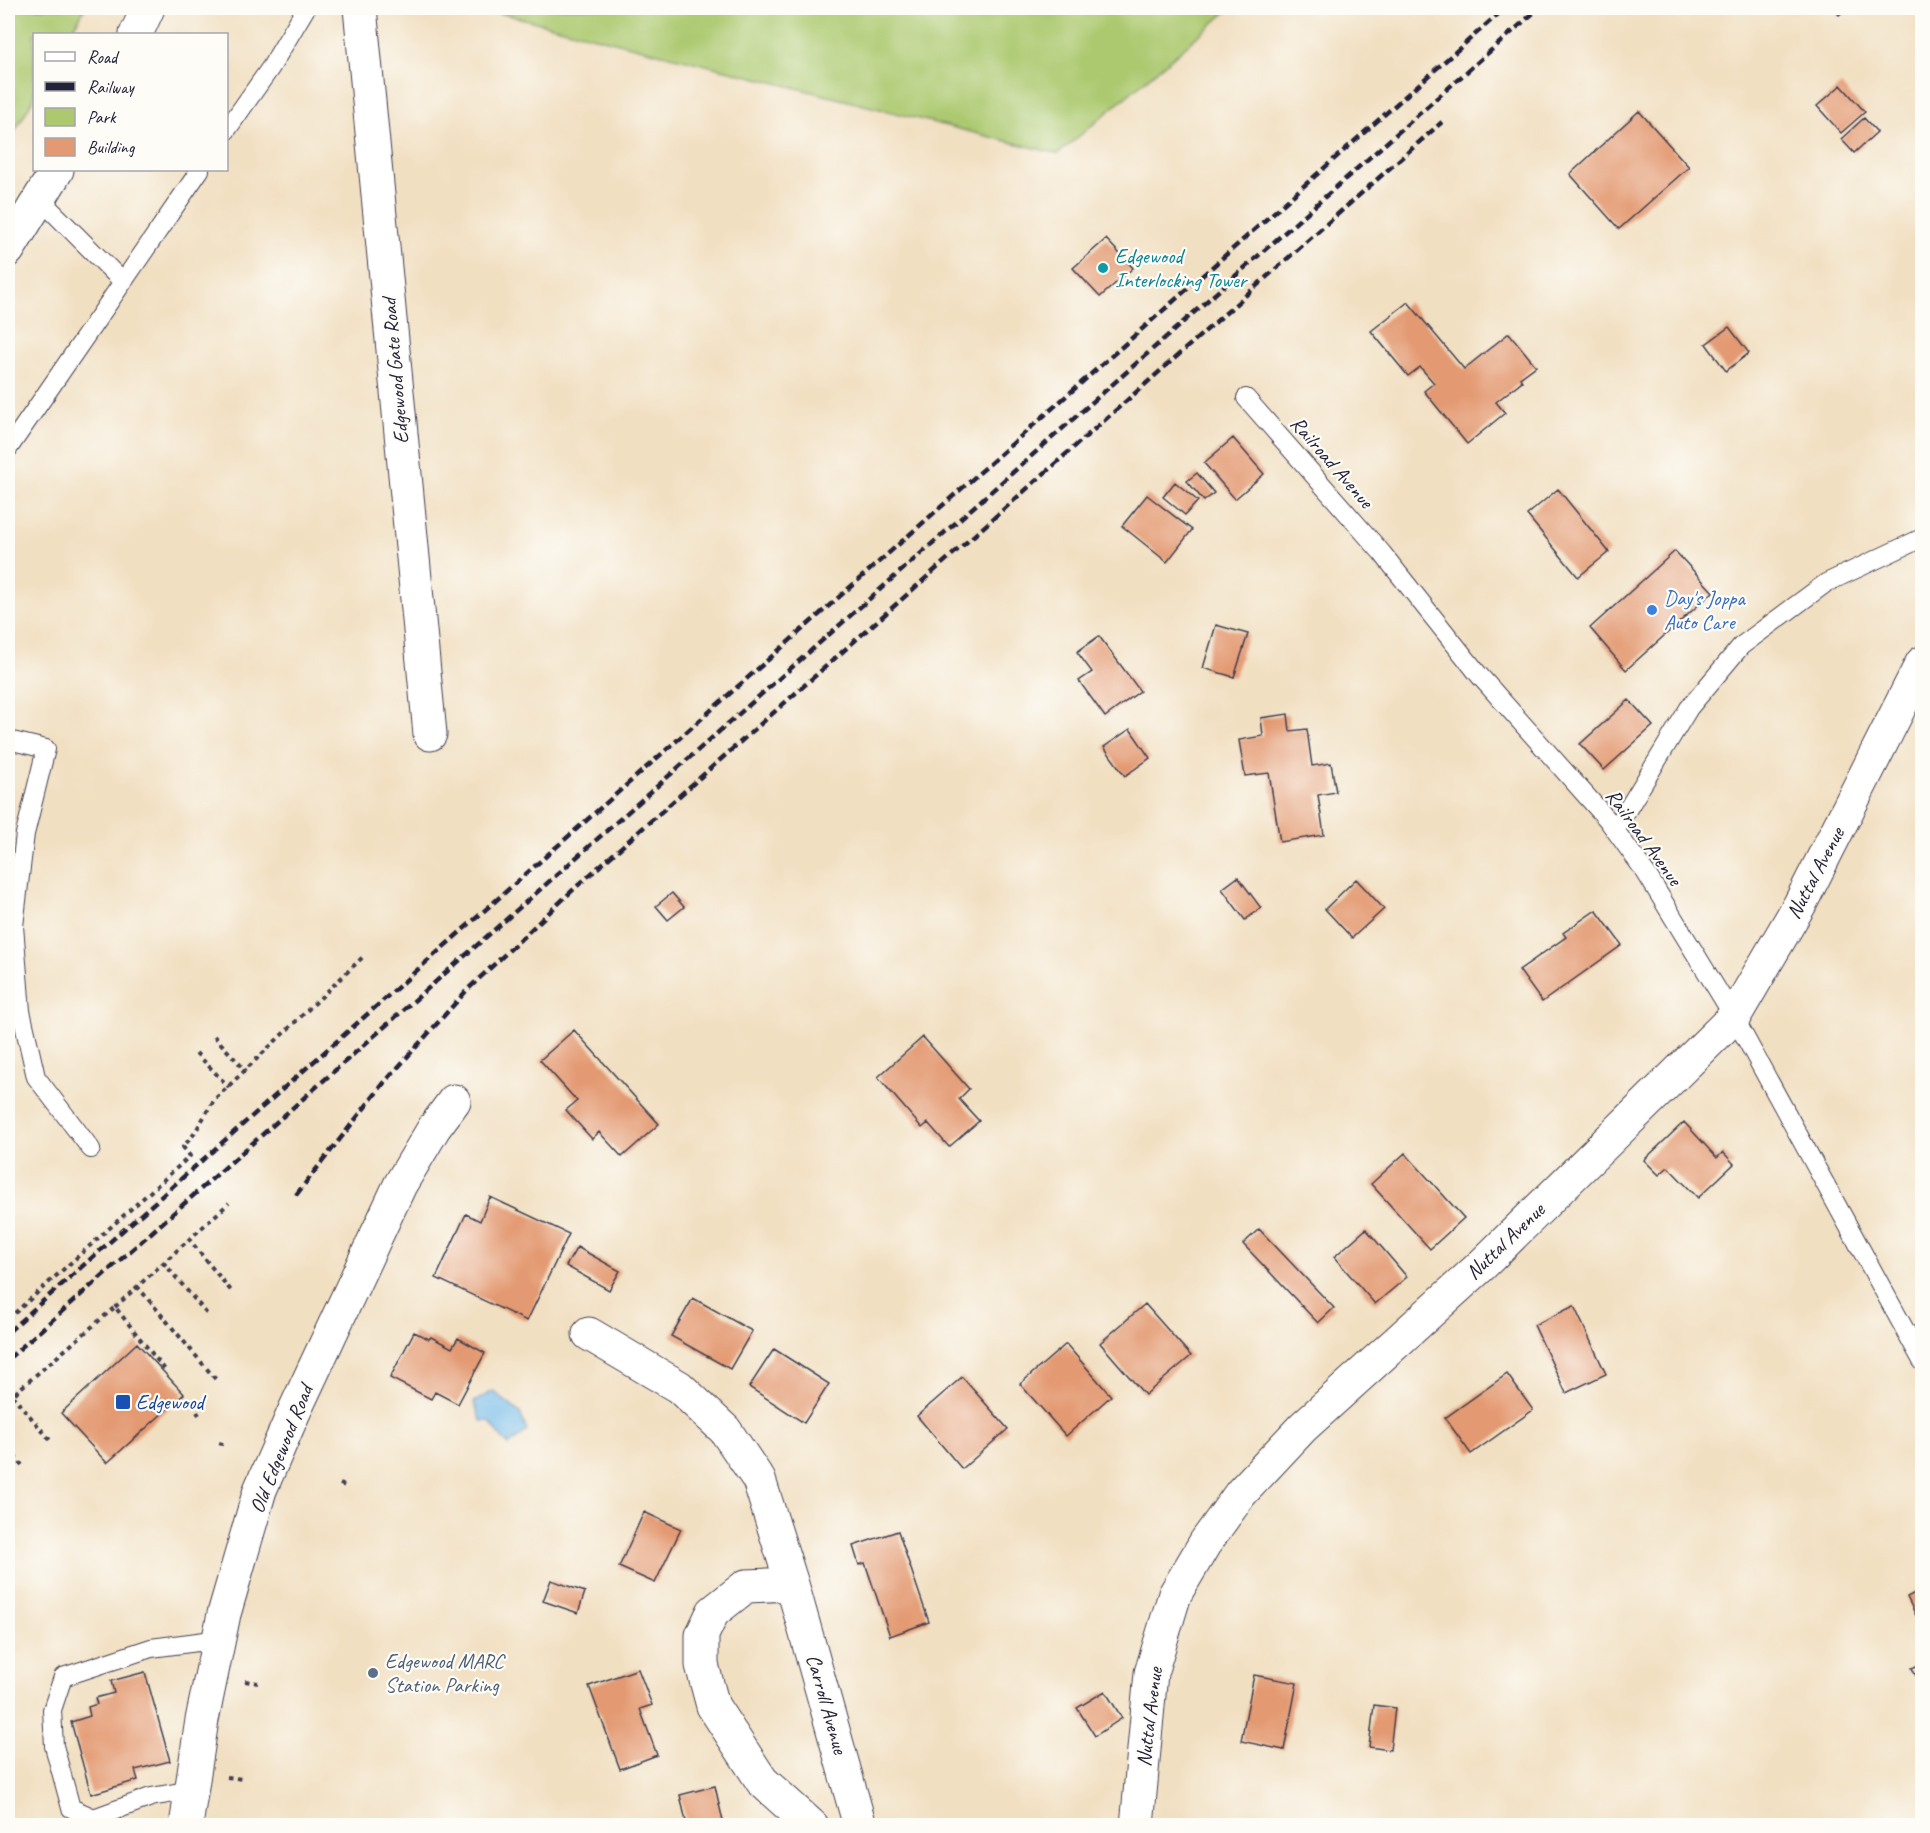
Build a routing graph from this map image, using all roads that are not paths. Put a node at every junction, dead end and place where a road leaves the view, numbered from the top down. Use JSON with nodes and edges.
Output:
{"nodes":[{"id":1,"x":148,"y":8,"type":"edge"},
{"id":2,"x":306,"y":8,"type":"edge"},
{"id":3,"x":360,"y":8,"type":"edge"},
{"id":4,"x":136,"y":33,"type":"edge"},
{"id":5,"x":228,"y":128,"type":"edge"},
{"id":6,"x":56,"y":171,"type":"edge"},
{"id":7,"x":199,"y":171,"type":"edge"},
{"id":8,"x":40,"y":199,"type":"junction"},
{"id":9,"x":8,"y":250,"type":"edge"},
{"id":10,"x":123,"y":282,"type":"junction"},
{"id":11,"x":1245,"y":398,"type":"dead end"},
{"id":12,"x":8,"y":450,"type":"edge"},
{"id":13,"x":1923,"y":538,"type":"edge"},
{"id":14,"x":1923,"y":663,"type":"edge"},
{"id":15,"x":430,"y":734,"type":"dead end"},
{"id":16,"x":8,"y":740,"type":"edge"},
{"id":17,"x":1615,"y":830,"type":"junction"},
{"id":18,"x":1734,"y":1017,"type":"junction"},
{"id":19,"x":454,"y":1101,"type":"dead end"},
{"id":20,"x":91,"y":1149,"type":"dead end"},
{"id":21,"x":589,"y":1334,"type":"dead end"},
{"id":22,"x":1923,"y":1361,"type":"edge"},
{"id":23,"x":792,"y":1584,"type":"junction"},
{"id":24,"x":221,"y":1638,"type":"junction"},
{"id":25,"x":192,"y":1790,"type":"junction"},
{"id":26,"x":186,"y":1826,"type":"edge"},
{"id":27,"x":812,"y":1826,"type":"edge"},
{"id":28,"x":860,"y":1826,"type":"edge"},
{"id":29,"x":1137,"y":1826,"type":"edge"}],
"edges":[{"from":1,"to":4,"type":"street"},
{"from":2,"to":5,"type":"lane"},
{"from":3,"to":15,"type":"street","name":"Edgewood Gate Road"},
{"from":6,"to":8,"type":"street"},
{"from":7,"to":10,"type":"lane"},
{"from":8,"to":9,"type":"street"},
{"from":8,"to":10,"type":"lane"},
{"from":10,"to":12,"type":"lane"},
{"from":11,"to":17,"type":"lane","name":"Railroad Avenue"},
{"from":13,"to":17,"type":"lane"},
{"from":14,"to":18,"type":"street","name":"Nuttal Avenue"},
{"from":16,"to":20,"type":"lane"},
{"from":17,"to":18,"type":"lane","name":"Railroad Avenue"},
{"from":18,"to":22,"type":"lane","name":"Railroad Avenue"},
{"from":18,"to":29,"type":"street","name":"Nuttal Avenue"},
{"from":19,"to":24,"type":"street","name":"Old Edgewood Road"},
{"from":21,"to":23,"type":"street","name":"Carroll Avenue"},
{"from":23,"to":27,"type":"street"},
{"from":23,"to":28,"type":"street","name":"Carroll Avenue"},
{"from":24,"to":25,"type":"street","name":"Old Edgewood Road"},
{"from":24,"to":25,"type":"lane"},
{"from":25,"to":26,"type":"street","name":"Old Edgewood Road"}]}
